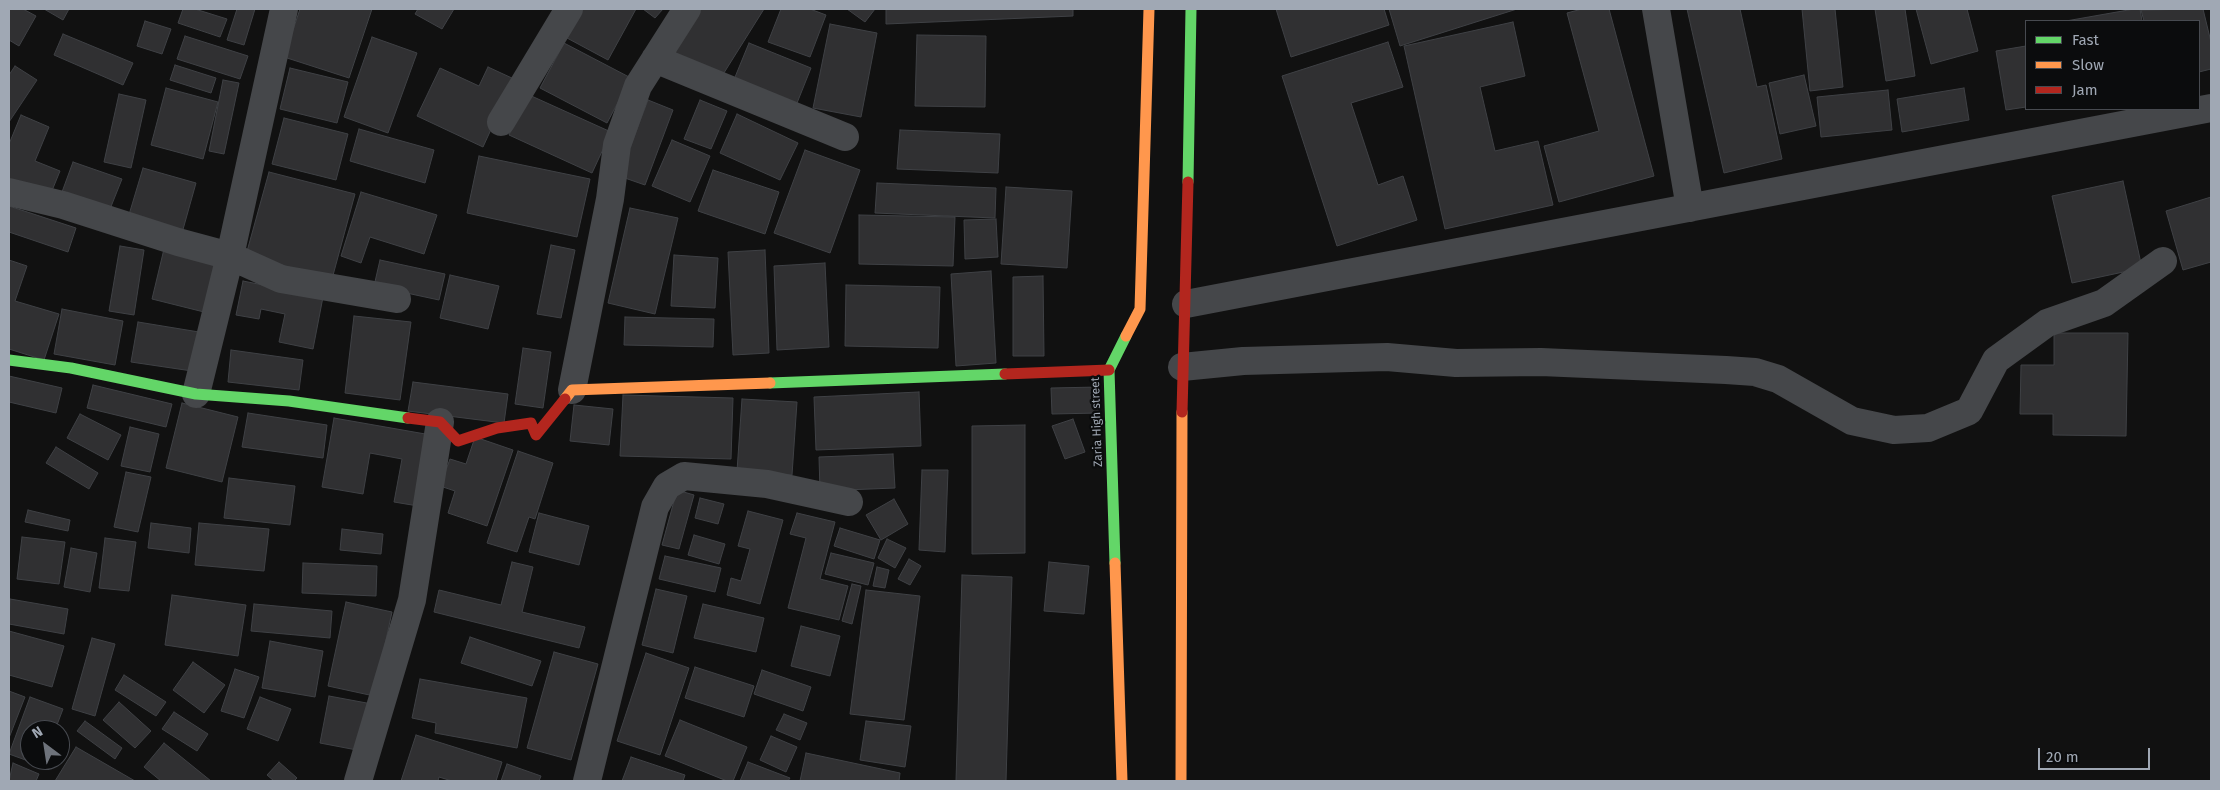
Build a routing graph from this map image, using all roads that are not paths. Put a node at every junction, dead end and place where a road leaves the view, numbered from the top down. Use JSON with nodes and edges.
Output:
{"nodes":[{"id":1,"x":284,"y":9,"type":"edge"},
{"id":2,"x":569,"y":9,"type":"edge"},
{"id":3,"x":687,"y":9,"type":"edge"},
{"id":4,"x":1149,"y":9,"type":"edge"},
{"id":5,"x":1191,"y":9,"type":"edge"},
{"id":6,"x":1656,"y":9,"type":"edge"},
{"id":7,"x":655,"y":59,"type":"junction"},
{"id":8,"x":2211,"y":108,"type":"edge"},
{"id":9,"x":501,"y":122,"type":"dead end"},
{"id":10,"x":845,"y":137,"type":"dead end"},
{"id":11,"x":9,"y":192,"type":"edge"},
{"id":12,"x":1690,"y":208,"type":"junction"},
{"id":13,"x":230,"y":256,"type":"junction"},
{"id":14,"x":2163,"y":260,"type":"dead end"},
{"id":15,"x":397,"y":299,"type":"dead end"},
{"id":16,"x":1186,"y":304,"type":"junction"},
{"id":17,"x":9,"y":360,"type":"edge"},
{"id":18,"x":1182,"y":367,"type":"junction"},
{"id":19,"x":1109,"y":370,"type":"junction"},
{"id":20,"x":572,"y":390,"type":"junction"},
{"id":21,"x":196,"y":394,"type":"junction"},
{"id":22,"x":440,"y":422,"type":"junction"},
{"id":23,"x":849,"y":502,"type":"dead end"},
{"id":24,"x":358,"y":781,"type":"edge"},
{"id":25,"x":587,"y":781,"type":"edge"},
{"id":26,"x":1122,"y":781,"type":"edge"},
{"id":27,"x":1181,"y":781,"type":"edge"}],
"edges":[{"from":1,"to":13,"type":"street"},
{"from":2,"to":9,"type":"street"},
{"from":3,"to":7,"type":"street"},
{"from":4,"to":19,"type":"main road","name":"Zaria High street"},
{"from":5,"to":16,"type":"main road"},
{"from":6,"to":12,"type":"street"},
{"from":7,"to":10,"type":"street"},
{"from":7,"to":20,"type":"street"},
{"from":8,"to":12,"type":"street"},
{"from":11,"to":13,"type":"street"},
{"from":12,"to":16,"type":"street"},
{"from":13,"to":15,"type":"street"},
{"from":13,"to":21,"type":"street"},
{"from":14,"to":18,"type":"street"},
{"from":16,"to":18,"type":"main road"},
{"from":17,"to":21,"type":"main road"},
{"from":18,"to":27,"type":"main road"},
{"from":19,"to":20,"type":"main road"},
{"from":19,"to":26,"type":"main road","name":"Zaria High street"},
{"from":20,"to":22,"type":"main road"},
{"from":21,"to":22,"type":"main road"},
{"from":22,"to":24,"type":"street"},
{"from":23,"to":25,"type":"street"}]}
